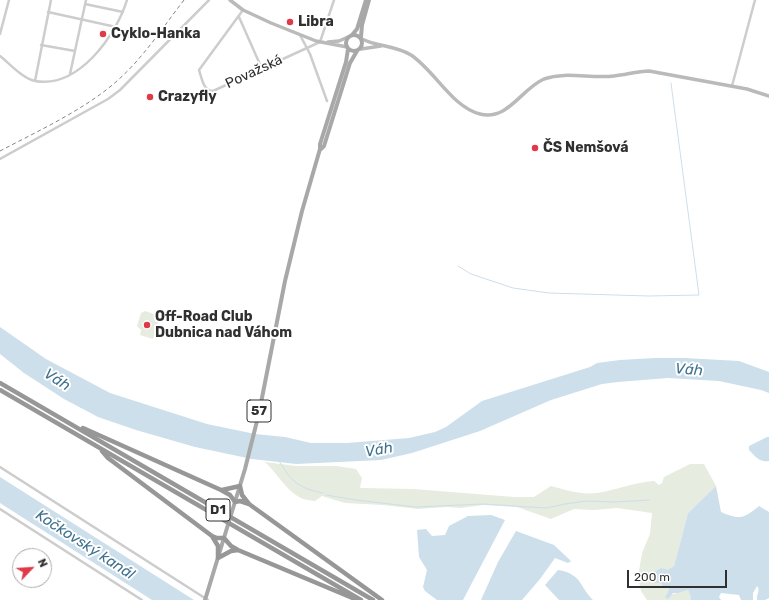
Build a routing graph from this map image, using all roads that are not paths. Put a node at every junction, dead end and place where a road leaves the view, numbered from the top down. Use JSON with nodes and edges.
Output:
{"nodes":[{"id":1,"x":9,"y":0,"type":"edge"},
{"id":2,"x":51,"y":0,"type":"edge"},
{"id":3,"x":86,"y":0,"type":"edge"},
{"id":4,"x":127,"y":0,"type":"edge"},
{"id":5,"x":209,"y":0,"type":"edge"},
{"id":6,"x":230,"y":0,"type":"edge"},
{"id":7,"x":334,"y":0,"type":"edge"},
{"id":8,"x":366,"y":0,"type":"edge"},
{"id":9,"x":370,"y":0,"type":"edge"},
{"id":10,"x":755,"y":0,"type":"edge"},
{"id":11,"x":85,"y":4,"type":"junction"},
{"id":12,"x":244,"y":10,"type":"junction"},
{"id":13,"x":48,"y":12,"type":"junction"},
{"id":14,"x":123,"y":12,"type":"junction"},
{"id":15,"x":239,"y":17,"type":"junction"},
{"id":16,"x":82,"y":20,"type":"junction"},
{"id":17,"x":116,"y":27,"type":"junction"},
{"id":18,"x":0,"y":34,"type":"edge"},
{"id":19,"x":300,"y":34,"type":"junction"},
{"id":20,"x":350,"y":36,"type":"junction"},
{"id":21,"x":361,"y":39,"type":"junction"},
{"id":22,"x":322,"y":42,"type":"junction"},
{"id":23,"x":41,"y":45,"type":"junction"},
{"id":24,"x":386,"y":46,"type":"junction"},
{"id":25,"x":307,"y":48,"type":"junction"},
{"id":26,"x":347,"y":48,"type":"junction"},
{"id":27,"x":359,"y":50,"type":"junction"},
{"id":28,"x":75,"y":51,"type":"junction"},
{"id":29,"x":0,"y":56,"type":"edge"},
{"id":30,"x":262,"y":69,"type":"junction"},
{"id":31,"x":70,"y":75,"type":"junction"},
{"id":32,"x":35,"y":81,"type":"junction"},
{"id":33,"x":732,"y":86,"type":"junction"},
{"id":34,"x":769,"y":96,"type":"edge"},
{"id":35,"x":327,"y":101,"type":"dead end"},
{"id":36,"x":320,"y":149,"type":"junction"},
{"id":37,"x":0,"y":159,"type":"edge"},
{"id":38,"x":0,"y":383,"type":"edge"},
{"id":39,"x":0,"y":390,"type":"edge"},
{"id":40,"x":63,"y":419,"type":"junction"},
{"id":41,"x":98,"y":447,"type":"junction"},
{"id":42,"x":0,"y":467,"type":"edge"},
{"id":43,"x":241,"y":484,"type":"junction"},
{"id":44,"x":221,"y":490,"type":"junction"},
{"id":45,"x":234,"y":503,"type":"junction"},
{"id":46,"x":249,"y":504,"type":"junction"},
{"id":47,"x":0,"y":509,"type":"edge"},
{"id":48,"x":212,"y":536,"type":"junction"},
{"id":49,"x":225,"y":537,"type":"junction"},
{"id":50,"x":238,"y":550,"type":"junction"},
{"id":51,"x":218,"y":558,"type":"junction"},
{"id":52,"x":142,"y":600,"type":"edge"},
{"id":53,"x":206,"y":600,"type":"edge"},
{"id":54,"x":356,"y":600,"type":"edge"},
{"id":55,"x":361,"y":600,"type":"edge"},
{"id":56,"x":373,"y":600,"type":"edge"},
{"id":57,"x":382,"y":600,"type":"edge"}],
"edges":[{"from":1,"to":18,"type":"street"},
{"from":2,"to":13,"type":"street"},
{"from":3,"to":11,"type":"street"},
{"from":4,"to":14,"type":"street"},
{"from":5,"to":37,"type":"street"},
{"from":6,"to":12,"type":"main road"},
{"from":7,"to":22,"type":"street"},
{"from":8,"to":20,"type":"main road","number":"57"},
{"from":9,"to":21,"type":"main road","number":"57"},
{"from":10,"to":33,"type":"street"},
{"from":11,"to":14,"type":"street"},
{"from":11,"to":16,"type":"street"},
{"from":12,"to":15,"type":"street"},
{"from":12,"to":19,"type":"main road"},
{"from":13,"to":16,"type":"street"},
{"from":13,"to":23,"type":"street"},
{"from":14,"to":17,"type":"street"},
{"from":15,"to":30,"type":"street"},
{"from":15,"to":30,"type":"street","name":"Považská"},
{"from":16,"to":17,"type":"street"},
{"from":16,"to":28,"type":"street"},
{"from":17,"to":31,"type":"street"},
{"from":19,"to":22,"type":"main road"},
{"from":19,"to":25,"type":"street"},
{"from":20,"to":21,"type":"main road"},
{"from":20,"to":22,"type":"main road"},
{"from":20,"to":26,"type":"main road","number":"57"},
{"from":21,"to":24,"type":"main road"},
{"from":21,"to":27,"type":"main road","number":"57"},
{"from":22,"to":25,"type":"street","name":"Považská"},
{"from":22,"to":26,"type":"main road"},
{"from":23,"to":28,"type":"street"},
{"from":23,"to":32,"type":"street"},
{"from":24,"to":27,"type":"main road"},
{"from":24,"to":33,"type":"main road"},
{"from":25,"to":30,"type":"street","name":"Považská"},
{"from":25,"to":35,"type":"street"},
{"from":26,"to":27,"type":"main road"},
{"from":26,"to":36,"type":"main road","number":"57"},
{"from":27,"to":36,"type":"main road","number":"57"},
{"from":28,"to":31,"type":"street"},
{"from":29,"to":32,"type":"street"},
{"from":31,"to":32,"type":"street"},
{"from":33,"to":34,"type":"main road"},
{"from":36,"to":43,"type":"main road","number":"57"},
{"from":38,"to":40,"type":"highway","number":"D1"},
{"from":39,"to":41,"type":"highway","number":"D1"},
{"from":40,"to":44,"type":"highway"},
{"from":40,"to":56,"type":"highway","number":"D1"},
{"from":41,"to":48,"type":"highway"},
{"from":41,"to":55,"type":"highway","number":"D1"},
{"from":42,"to":53,"type":"street"},
{"from":43,"to":44,"type":"highway"},
{"from":43,"to":45,"type":"main road","number":"57"},
{"from":43,"to":46,"type":"highway"},
{"from":44,"to":45,"type":"highway"},
{"from":45,"to":46,"type":"highway"},
{"from":45,"to":49,"type":"main road","number":"57"},
{"from":46,"to":57,"type":"highway"},
{"from":47,"to":52,"type":"street"},
{"from":48,"to":49,"type":"highway"},
{"from":48,"to":51,"type":"highway"},
{"from":49,"to":50,"type":"highway"},
{"from":49,"to":51,"type":"main road","number":"57"},
{"from":50,"to":51,"type":"highway"},
{"from":50,"to":54,"type":"highway"},
{"from":51,"to":53,"type":"main road","number":"57"}]}
